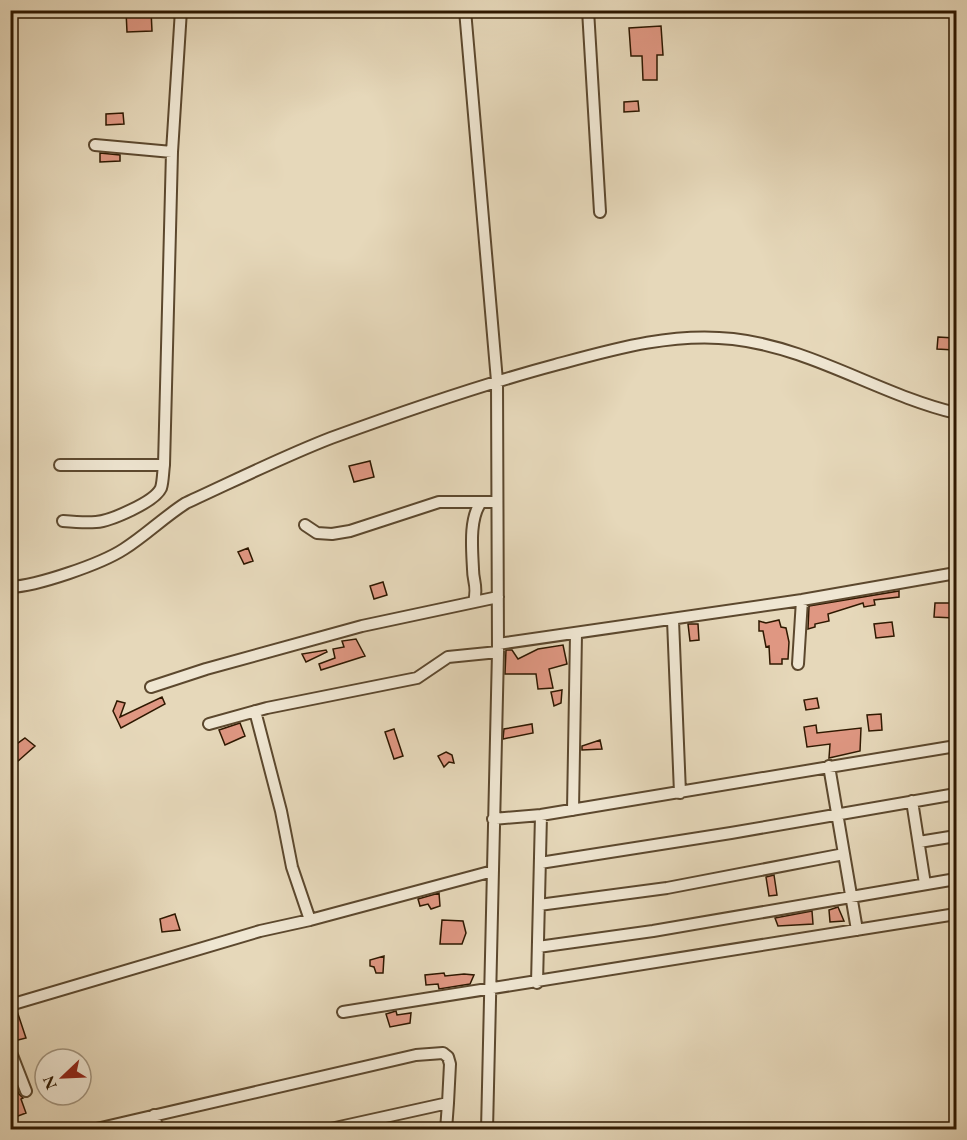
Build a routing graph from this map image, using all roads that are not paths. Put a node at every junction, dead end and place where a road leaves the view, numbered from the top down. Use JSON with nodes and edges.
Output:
{"nodes":[{"id":1,"x":181,"y":10,"type":"edge"},
{"id":2,"x":465,"y":10,"type":"edge"},
{"id":3,"x":588,"y":10,"type":"edge"},
{"id":4,"x":95,"y":145,"type":"dead end"},
{"id":5,"x":172,"y":152,"type":"junction"},
{"id":6,"x":600,"y":212,"type":"dead end"},
{"id":7,"x":497,"y":381,"type":"junction"},
{"id":8,"x":957,"y":413,"type":"edge"},
{"id":9,"x":60,"y":465,"type":"dead end"},
{"id":10,"x":164,"y":465,"type":"junction"},
{"id":11,"x":481,"y":502,"type":"junction"},
{"id":12,"x":497,"y":502,"type":"junction"},
{"id":13,"x":63,"y":521,"type":"dead end"},
{"id":14,"x":305,"y":525,"type":"dead end"},
{"id":15,"x":957,"y":573,"type":"edge"},
{"id":16,"x":10,"y":587,"type":"edge"},
{"id":17,"x":498,"y":597,"type":"junction"},
{"id":18,"x":802,"y":600,"type":"junction"},
{"id":19,"x":474,"y":602,"type":"junction"},
{"id":20,"x":673,"y":620,"type":"junction"},
{"id":21,"x":576,"y":634,"type":"junction"},
{"id":22,"x":498,"y":648,"type":"junction"},
{"id":23,"x":798,"y":664,"type":"dead end"},
{"id":24,"x":151,"y":687,"type":"dead end"},
{"id":25,"x":255,"y":711,"type":"junction"},
{"id":26,"x":209,"y":724,"type":"dead end"},
{"id":27,"x":957,"y":746,"type":"edge"},
{"id":28,"x":829,"y":766,"type":"junction"},
{"id":29,"x":680,"y":793,"type":"junction"},
{"id":30,"x":957,"y":794,"type":"edge"},
{"id":31,"x":912,"y":801,"type":"junction"},
{"id":32,"x":573,"y":810,"type":"junction"},
{"id":33,"x":837,"y":814,"type":"junction"},
{"id":34,"x":541,"y":815,"type":"junction"},
{"id":35,"x":493,"y":819,"type":"junction"},
{"id":36,"x":957,"y":836,"type":"edge"},
{"id":37,"x":919,"y":842,"type":"junction"},
{"id":38,"x":844,"y":854,"type":"junction"},
{"id":39,"x":540,"y":863,"type":"junction"},
{"id":40,"x":493,"y":871,"type":"junction"},
{"id":41,"x":957,"y":879,"type":"edge"},
{"id":42,"x":925,"y":884,"type":"junction"},
{"id":43,"x":853,"y":897,"type":"junction"},
{"id":44,"x":539,"y":905,"type":"junction"},
{"id":45,"x":957,"y":914,"type":"edge"},
{"id":46,"x":310,"y":920,"type":"junction"},
{"id":47,"x":857,"y":930,"type":"junction"},
{"id":48,"x":538,"y":947,"type":"junction"},
{"id":49,"x":537,"y":983,"type":"junction"},
{"id":50,"x":490,"y":989,"type":"junction"},
{"id":51,"x":10,"y":1005,"type":"edge"},
{"id":52,"x":343,"y":1012,"type":"dead end"},
{"id":53,"x":10,"y":1050,"type":"edge"},
{"id":54,"x":27,"y":1091,"type":"dead end"},
{"id":55,"x":448,"y":1103,"type":"junction"},
{"id":56,"x":154,"y":1115,"type":"junction"},
{"id":57,"x":92,"y":1130,"type":"edge"},
{"id":58,"x":158,"y":1130,"type":"edge"},
{"id":59,"x":326,"y":1130,"type":"edge"},
{"id":60,"x":446,"y":1130,"type":"edge"},
{"id":61,"x":487,"y":1130,"type":"edge"}],
"edges":[{"from":1,"to":5,"type":"street"},
{"from":2,"to":7,"type":"street"},
{"from":3,"to":6,"type":"street"},
{"from":4,"to":5,"type":"street"},
{"from":5,"to":10,"type":"street"},
{"from":7,"to":8,"type":"street"},
{"from":7,"to":12,"type":"street"},
{"from":7,"to":16,"type":"street"},
{"from":9,"to":10,"type":"street"},
{"from":10,"to":13,"type":"street"},
{"from":11,"to":12,"type":"street"},
{"from":11,"to":14,"type":"street"},
{"from":11,"to":19,"type":"street"},
{"from":12,"to":17,"type":"street"},
{"from":15,"to":18,"type":"street"},
{"from":17,"to":19,"type":"street"},
{"from":17,"to":22,"type":"street"},
{"from":18,"to":20,"type":"street"},
{"from":18,"to":23,"type":"street"},
{"from":19,"to":24,"type":"street"},
{"from":20,"to":21,"type":"street"},
{"from":20,"to":29,"type":"street"},
{"from":21,"to":22,"type":"street"},
{"from":21,"to":32,"type":"street"},
{"from":22,"to":25,"type":"street"},
{"from":22,"to":35,"type":"street"},
{"from":25,"to":26,"type":"street"},
{"from":25,"to":46,"type":"street"},
{"from":27,"to":28,"type":"street"},
{"from":28,"to":29,"type":"street"},
{"from":28,"to":33,"type":"street"},
{"from":29,"to":32,"type":"street"},
{"from":30,"to":31,"type":"street"},
{"from":31,"to":33,"type":"street"},
{"from":31,"to":37,"type":"street"},
{"from":32,"to":34,"type":"street"},
{"from":33,"to":38,"type":"street"},
{"from":33,"to":39,"type":"street"},
{"from":34,"to":35,"type":"street"},
{"from":34,"to":39,"type":"street"},
{"from":35,"to":40,"type":"street"},
{"from":36,"to":37,"type":"street"},
{"from":37,"to":42,"type":"street"},
{"from":38,"to":43,"type":"street"},
{"from":38,"to":44,"type":"street"},
{"from":39,"to":44,"type":"street"},
{"from":40,"to":46,"type":"street"},
{"from":40,"to":50,"type":"street"},
{"from":41,"to":42,"type":"street"},
{"from":42,"to":43,"type":"street"},
{"from":43,"to":47,"type":"street"},
{"from":43,"to":48,"type":"street"},
{"from":44,"to":48,"type":"street"},
{"from":45,"to":47,"type":"street"},
{"from":46,"to":51,"type":"street"},
{"from":47,"to":49,"type":"street"},
{"from":48,"to":49,"type":"street"},
{"from":49,"to":50,"type":"street"},
{"from":50,"to":52,"type":"street"},
{"from":50,"to":61,"type":"street"},
{"from":53,"to":54,"type":"street"},
{"from":55,"to":56,"type":"street"},
{"from":55,"to":59,"type":"street"},
{"from":55,"to":60,"type":"street"},
{"from":56,"to":57,"type":"street"},
{"from":56,"to":58,"type":"street"}]}
